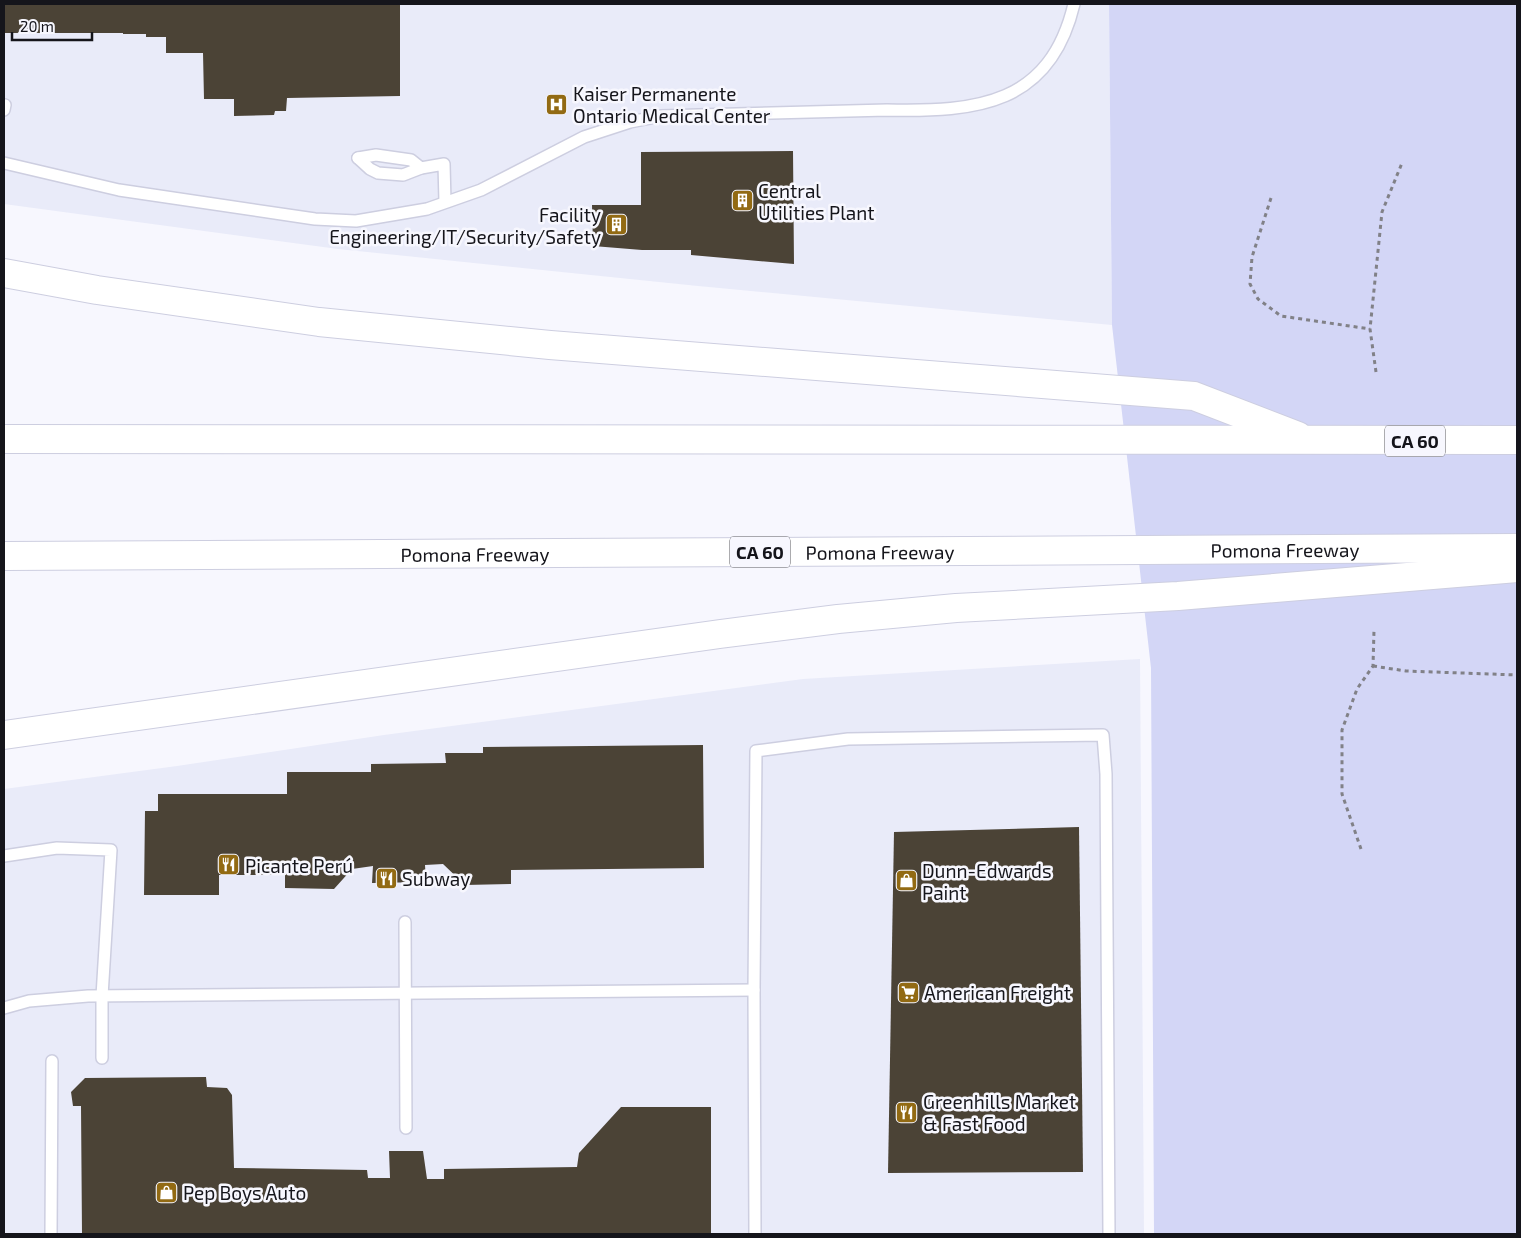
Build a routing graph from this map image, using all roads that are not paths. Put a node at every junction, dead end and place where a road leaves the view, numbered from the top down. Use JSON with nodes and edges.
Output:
{"nodes":[{"id":1,"x":1074,"y":4,"type":"edge"},
{"id":2,"x":4,"y":163,"type":"edge"},
{"id":3,"x":421,"y":168,"type":"dead end"},
{"id":4,"x":445,"y":202,"type":"junction"},
{"id":5,"x":4,"y":273,"type":"edge"},
{"id":6,"x":4,"y":439,"type":"edge"},
{"id":7,"x":1517,"y":440,"type":"edge"},
{"id":8,"x":1313,"y":442,"type":"junction"},
{"id":9,"x":1517,"y":548,"type":"edge"},
{"id":10,"x":4,"y":556,"type":"edge"},
{"id":11,"x":1517,"y":568,"type":"edge"},
{"id":12,"x":4,"y":735,"type":"edge"},
{"id":13,"x":4,"y":856,"type":"edge"},
{"id":14,"x":405,"y":922,"type":"dead end"},
{"id":15,"x":754,"y":990,"type":"junction"},
{"id":16,"x":406,"y":993,"type":"junction"},
{"id":17,"x":102,"y":996,"type":"junction"},
{"id":18,"x":4,"y":1008,"type":"edge"},
{"id":19,"x":102,"y":1058,"type":"dead end"},
{"id":20,"x":52,"y":1061,"type":"dead end"},
{"id":21,"x":406,"y":1128,"type":"dead end"},
{"id":22,"x":51,"y":1234,"type":"edge"},
{"id":23,"x":755,"y":1234,"type":"edge"},
{"id":24,"x":1109,"y":1234,"type":"edge"}],
"edges":[{"from":1,"to":4,"type":"lane"},
{"from":2,"to":4,"type":"lane"},
{"from":3,"to":4,"type":"lane"},
{"from":5,"to":8,"type":"highway"},
{"from":6,"to":8,"type":"highway","number":"CA 60"},
{"from":7,"to":8,"type":"highway","number":"CA 60"},
{"from":9,"to":10,"type":"highway","name":"Pomona Freeway","number":"CA 60"},
{"from":11,"to":12,"type":"highway"},
{"from":13,"to":17,"type":"lane"},
{"from":14,"to":16,"type":"lane"},
{"from":15,"to":16,"type":"lane"},
{"from":15,"to":23,"type":"lane"},
{"from":15,"to":24,"type":"lane"},
{"from":16,"to":17,"type":"lane"},
{"from":16,"to":21,"type":"lane"},
{"from":17,"to":18,"type":"lane"},
{"from":17,"to":19,"type":"lane"},
{"from":20,"to":22,"type":"lane"}]}
